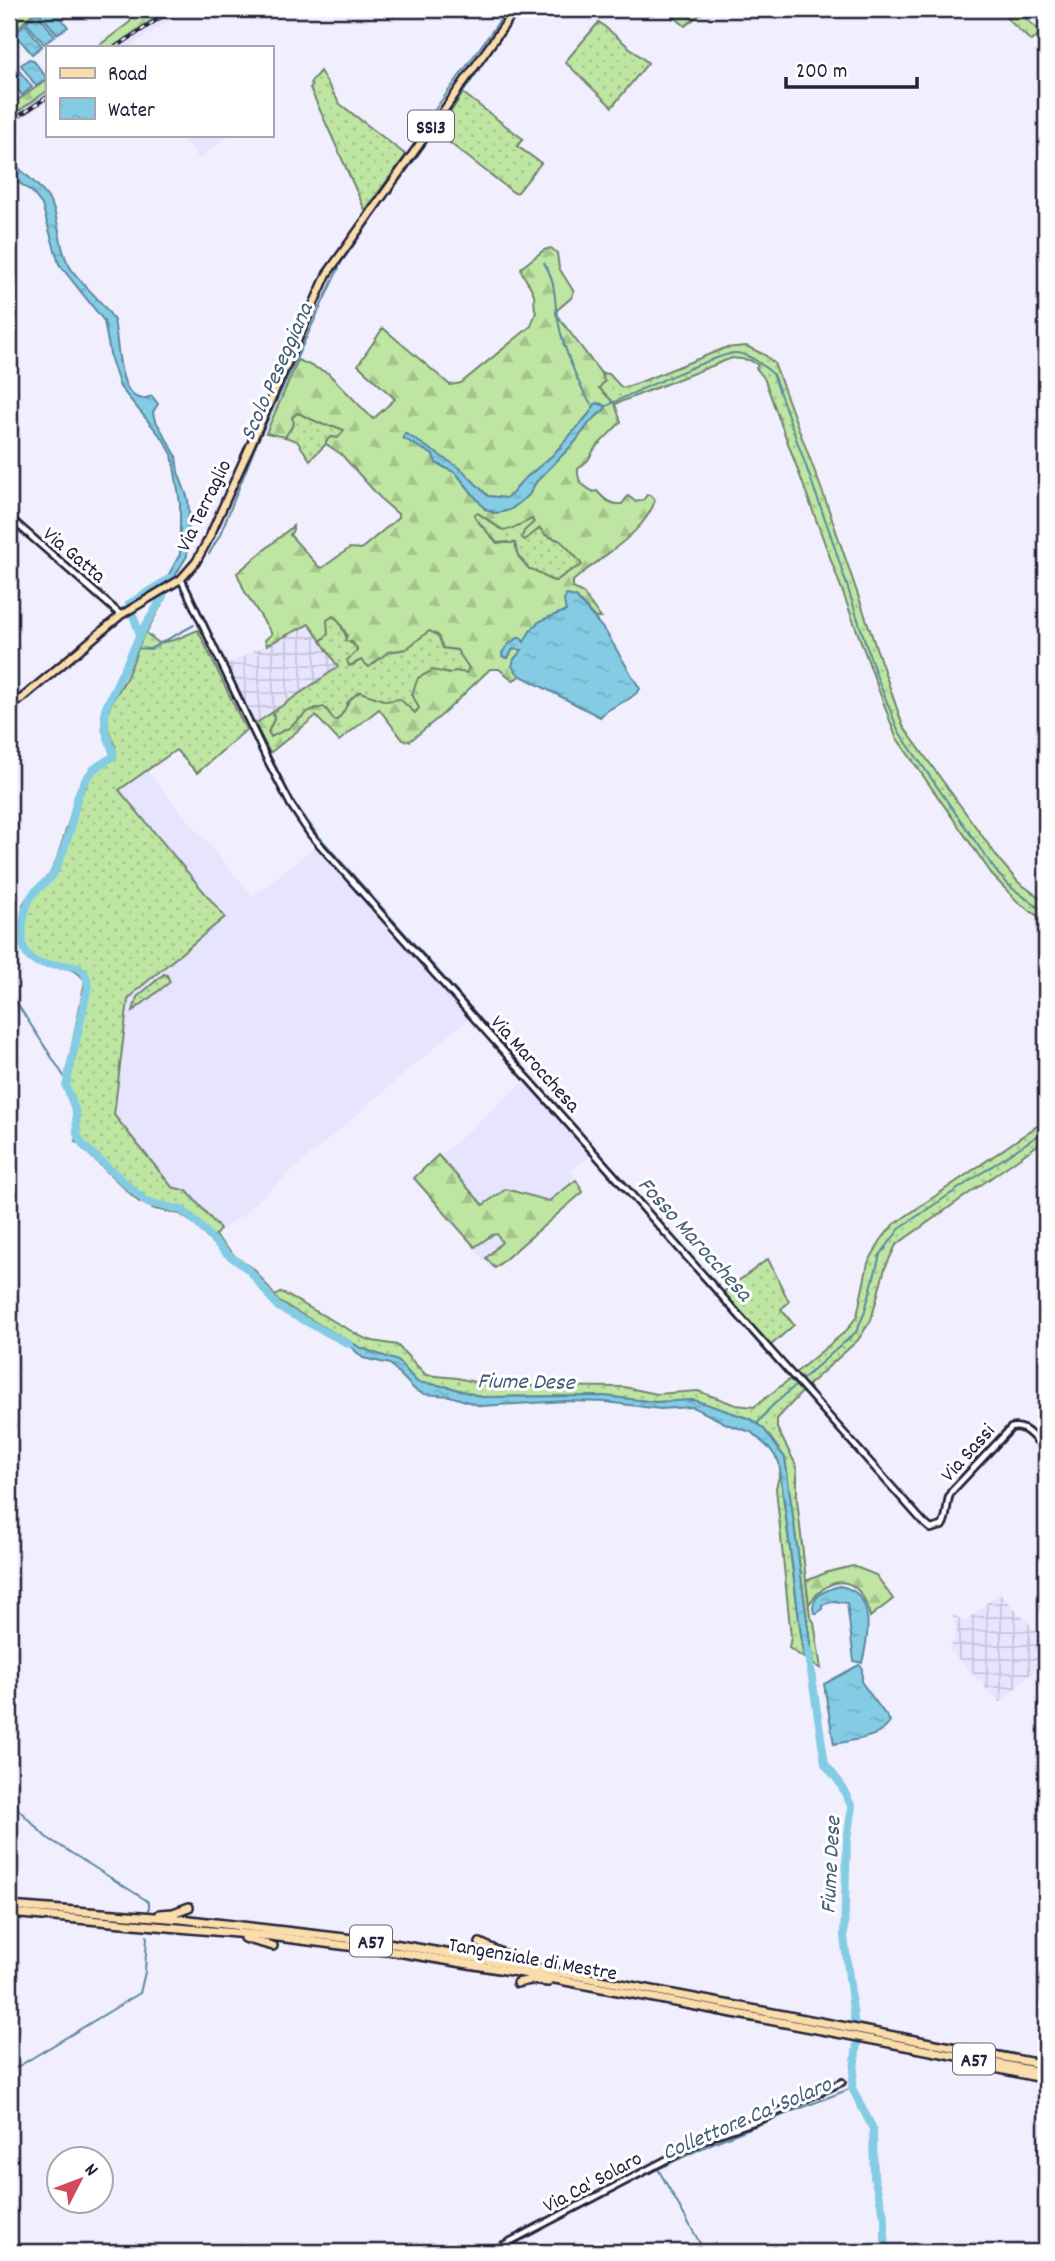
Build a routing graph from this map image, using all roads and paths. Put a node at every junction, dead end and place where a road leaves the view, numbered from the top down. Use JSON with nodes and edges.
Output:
{"nodes":[{"id":1,"x":516,"y":9,"type":"edge"},
{"id":2,"x":9,"y":517,"type":"edge"},
{"id":3,"x":181,"y":579,"type":"junction"},
{"id":4,"x":121,"y":615,"type":"junction"},
{"id":5,"x":9,"y":709,"type":"edge"},
{"id":6,"x":1046,"y":1449,"type":"edge"},
{"id":7,"x":928,"y":1527,"type":"joint"},
{"id":8,"x":9,"y":1906,"type":"edge"},
{"id":9,"x":189,"y":1907,"type":"dead end"},
{"id":10,"x":9,"y":1913,"type":"edge"},
{"id":11,"x":146,"y":1916,"type":"junction"},
{"id":12,"x":209,"y":1930,"type":"junction"},
{"id":13,"x":480,"y":1943,"type":"dead end"},
{"id":14,"x":273,"y":1946,"type":"dead end"},
{"id":15,"x":543,"y":1969,"type":"junction"},
{"id":16,"x":572,"y":1982,"type":"junction"},
{"id":17,"x":517,"y":1983,"type":"dead end"},
{"id":18,"x":840,"y":2030,"type":"junction"},
{"id":19,"x":866,"y":2034,"type":"junction"},
{"id":20,"x":902,"y":2045,"type":"junction"},
{"id":21,"x":1046,"y":2065,"type":"edge"},
{"id":22,"x":1046,"y":2073,"type":"edge"},
{"id":23,"x":1046,"y":2079,"type":"edge"},
{"id":24,"x":842,"y":2082,"type":"dead end"},
{"id":25,"x":490,"y":2252,"type":"edge"}],
"edges":[{"from":1,"to":3,"type":"main road","name":"Via Terraglio","number":"SS13"},
{"from":2,"to":4,"type":"street","name":"Via Gatta"},
{"from":3,"to":4,"type":"main road","name":"Via Terraglio","number":"SS13"},
{"from":3,"to":7,"type":"street","name":"Via Marocchesa"},
{"from":4,"to":5,"type":"main road","name":"Via Terraglio"},
{"from":6,"to":7,"type":"street","name":"Via Sassi"},
{"from":8,"to":11,"type":"highway","name":"Tangenziale di Mestre","number":"A57"},
{"from":9,"to":11,"type":"highway"},
{"from":10,"to":12,"type":"highway","name":"Tangenziale di Mestre","number":"A57"},
{"from":11,"to":15,"type":"highway","name":"Tangenziale di Mestre","number":"A57"},
{"from":12,"to":14,"type":"highway"},
{"from":12,"to":16,"type":"highway","name":"Tangenziale di Mestre","number":"A57"},
{"from":13,"to":15,"type":"highway"},
{"from":15,"to":18,"type":"highway","name":"Tangenziale di Mestre","number":"A57"},
{"from":16,"to":17,"type":"highway"},
{"from":16,"to":18,"type":"highway","name":"Tangenziale di Mestre","number":"A57"},
{"from":18,"to":19,"type":"highway","name":"Tangenziale di Mestre","number":"A57"},
{"from":19,"to":20,"type":"highway","name":"Tangenziale di Mestre","number":"A57"},
{"from":19,"to":21,"type":"highway","name":"Tangenziale di Mestre","number":"A57"},
{"from":20,"to":22,"type":"highway","name":"Tangenziale di Mestre","number":"A57"},
{"from":20,"to":23,"type":"highway"},
{"from":24,"to":25,"type":"street","name":"Via Ca' Solaro"}]}
